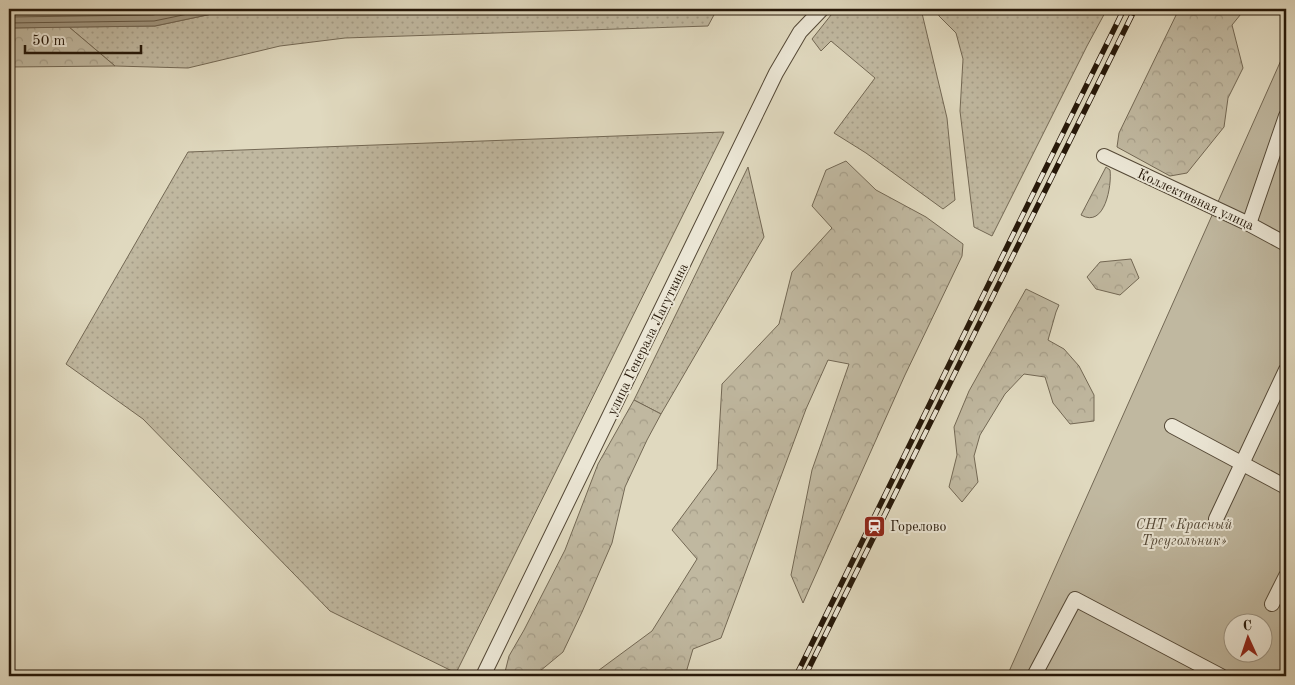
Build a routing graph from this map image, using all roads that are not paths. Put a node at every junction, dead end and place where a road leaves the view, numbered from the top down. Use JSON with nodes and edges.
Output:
{"nodes":[{"id":1,"x":822,"y":9,"type":"edge"},
{"id":2,"x":1286,"y":116,"type":"edge"},
{"id":3,"x":1104,"y":156,"type":"dead end"},
{"id":4,"x":1249,"y":224,"type":"junction"},
{"id":5,"x":1286,"y":244,"type":"edge"},
{"id":6,"x":1286,"y":370,"type":"edge"},
{"id":7,"x":1172,"y":426,"type":"dead end"},
{"id":8,"x":1243,"y":463,"type":"junction"},
{"id":9,"x":1286,"y":487,"type":"edge"},
{"id":10,"x":1216,"y":518,"type":"dead end"},
{"id":11,"x":1286,"y":576,"type":"edge"},
{"id":12,"x":1272,"y":604,"type":"dead end"},
{"id":13,"x":483,"y":676,"type":"edge"},
{"id":14,"x":1034,"y":676,"type":"edge"},
{"id":15,"x":1221,"y":676,"type":"edge"}],
"edges":[{"from":1,"to":13,"type":"street","name":"улица Генерала Лагуткина"},
{"from":2,"to":4,"type":"street"},
{"from":3,"to":4,"type":"street","name":"Коллективная улица"},
{"from":4,"to":5,"type":"street","name":"Коллективная улица"},
{"from":6,"to":8,"type":"street"},
{"from":7,"to":8,"type":"street"},
{"from":8,"to":9,"type":"street"},
{"from":8,"to":10,"type":"street"},
{"from":11,"to":12,"type":"street"},
{"from":14,"to":15,"type":"street"}]}
